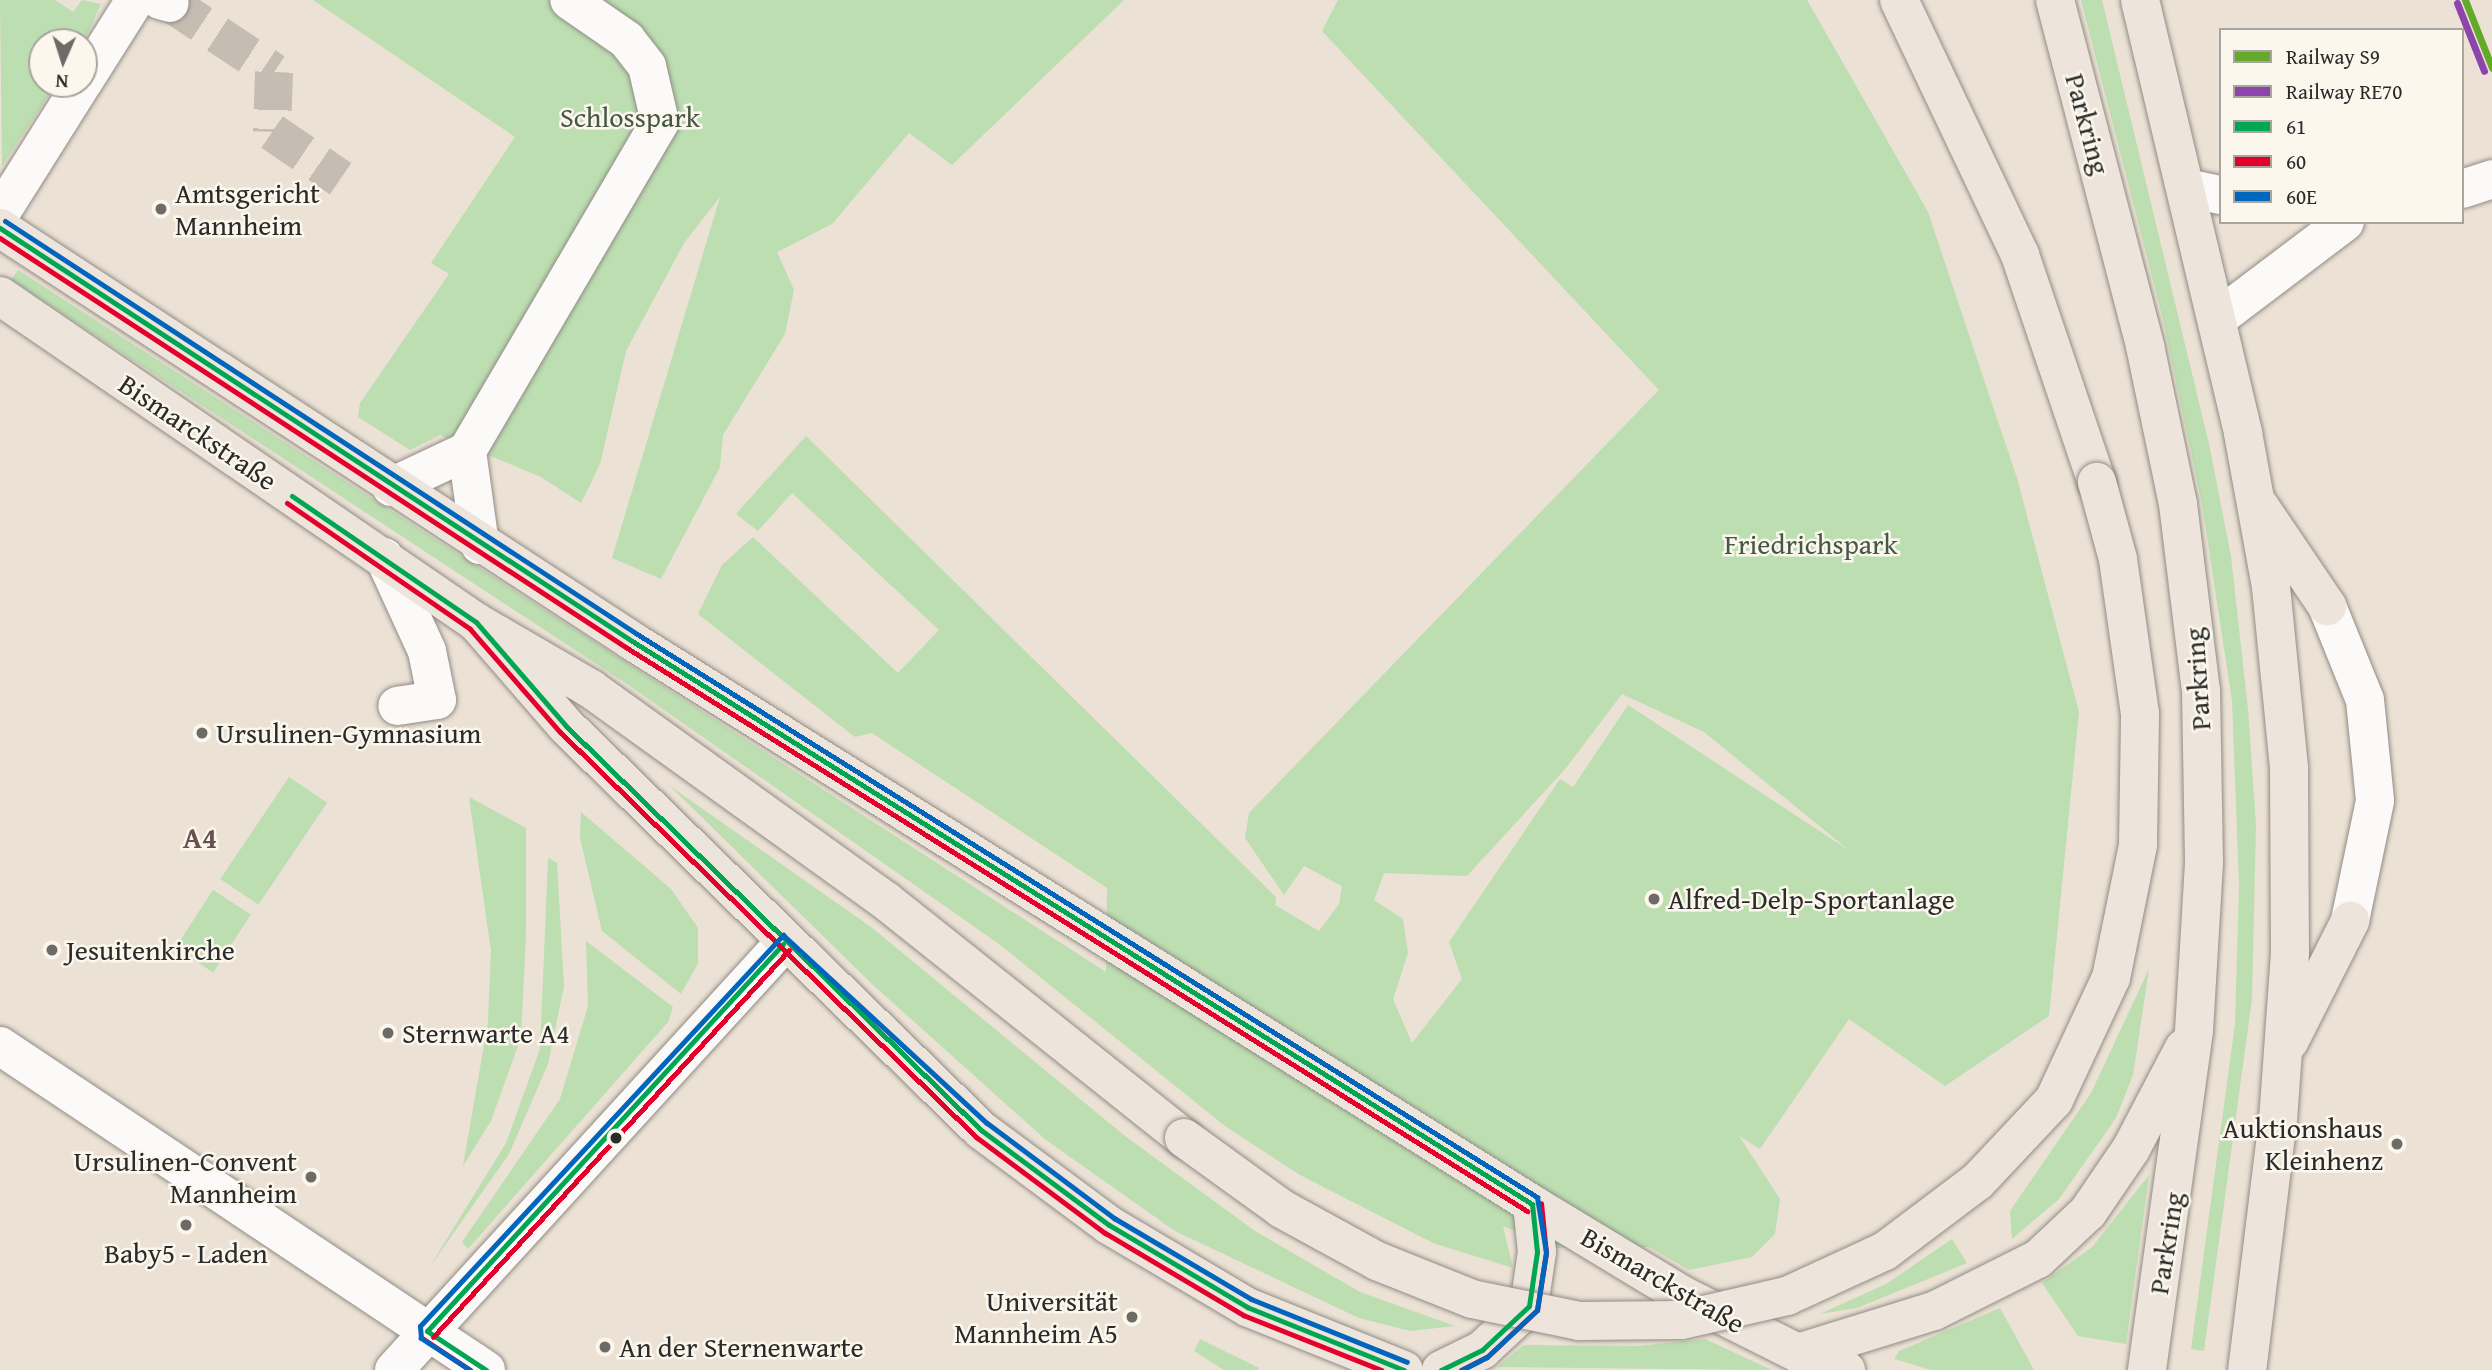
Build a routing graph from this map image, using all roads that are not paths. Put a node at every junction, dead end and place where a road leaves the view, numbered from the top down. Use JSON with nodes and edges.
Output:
{"nodes":[{"id":1,"x":569,"y":0,"type":"edge"},
{"id":2,"x":1899,"y":0,"type":"edge"},
{"id":3,"x":2055,"y":0,"type":"edge"},
{"id":4,"x":2140,"y":0,"type":"edge"},
{"id":5,"x":155,"y":1,"type":"edge"},
{"id":6,"x":98,"y":65,"type":"edge"},
{"id":7,"x":73,"y":98,"type":"edge"},
{"id":8,"x":2492,"y":179,"type":"edge"},
{"id":9,"x":2464,"y":189,"type":"edge"},
{"id":10,"x":2204,"y":191,"type":"edge"},
{"id":11,"x":0,"y":214,"type":"edge"},
{"id":12,"x":2335,"y":224,"type":"edge"},
{"id":13,"x":0,"y":228,"type":"edge"},
{"id":14,"x":0,"y":296,"type":"edge"},
{"id":15,"x":2218,"y":318,"type":"junction"},
{"id":16,"x":467,"y":451,"type":"junction"},
{"id":17,"x":391,"y":487,"type":"junction"},
{"id":18,"x":2255,"y":500,"type":"junction"},
{"id":19,"x":480,"y":545,"type":"junction"},
{"id":20,"x":384,"y":557,"type":"junction"},
{"id":21,"x":2327,"y":606,"type":"joint"},
{"id":22,"x":476,"y":622,"type":"junction"},
{"id":23,"x":397,"y":706,"type":"dead end"},
{"id":24,"x":2350,"y":921,"type":"joint"},
{"id":25,"x":783,"y":944,"type":"junction"},
{"id":26,"x":2194,"y":1031,"type":"junction"},
{"id":27,"x":0,"y":1046,"type":"edge"},
{"id":28,"x":2283,"y":1053,"type":"junction"},
{"id":29,"x":1532,"y":1203,"type":"junction"},
{"id":30,"x":427,"y":1331,"type":"junction"},
{"id":31,"x":1798,"y":1353,"type":"junction"},
{"id":32,"x":394,"y":1370,"type":"edge"},
{"id":33,"x":486,"y":1370,"type":"edge"},
{"id":34,"x":1404,"y":1370,"type":"edge"},
{"id":35,"x":1441,"y":1370,"type":"edge"},
{"id":36,"x":1846,"y":1370,"type":"edge"},
{"id":37,"x":2147,"y":1370,"type":"edge"},
{"id":38,"x":2247,"y":1370,"type":"edge"}],
"edges":[{"from":1,"to":16,"type":"street"},
{"from":2,"to":22,"type":"main road","bridge":true},
{"from":3,"to":26,"type":"main road","name":"Parkring"},
{"from":4,"to":10,"type":"main road"},
{"from":5,"to":6,"type":"street"},
{"from":7,"to":11,"type":"street"},
{"from":8,"to":9,"type":"street"},
{"from":10,"to":15,"type":"main road"},
{"from":12,"to":15,"type":"street"},
{"from":13,"to":17,"type":"main road","name":"Bismarckstraße"},
{"from":14,"to":20,"type":"main road","name":"Bismarckstraße"},
{"from":15,"to":18,"type":"main road"},
{"from":16,"to":17,"type":"street"},
{"from":16,"to":19,"type":"street"},
{"from":17,"to":19,"type":"main road","name":"Bismarckstraße"},
{"from":18,"to":21,"type":"main road"},
{"from":18,"to":28,"type":"main road"},
{"from":19,"to":29,"type":"main road","name":"Bismarckstraße"},
{"from":20,"to":22,"type":"main road","name":"Bismarckstraße"},
{"from":20,"to":23,"type":"street"},
{"from":21,"to":24,"type":"street"},
{"from":22,"to":25,"type":"main road","name":"Bismarckstraße"},
{"from":24,"to":28,"type":"main road"},
{"from":25,"to":30,"type":"street"},
{"from":25,"to":34,"type":"main road","name":"Bismarckstraße"},
{"from":26,"to":31,"type":"main road"},
{"from":26,"to":37,"type":"main road","name":"Parkring"},
{"from":27,"to":30,"type":"street"},
{"from":28,"to":38,"type":"main road"},
{"from":29,"to":31,"type":"main road","name":"Bismarckstraße"},
{"from":29,"to":35,"type":"main road"},
{"from":30,"to":32,"type":"street"},
{"from":30,"to":33,"type":"street"},
{"from":31,"to":36,"type":"main road","name":"Bismarckstraße"}]}
